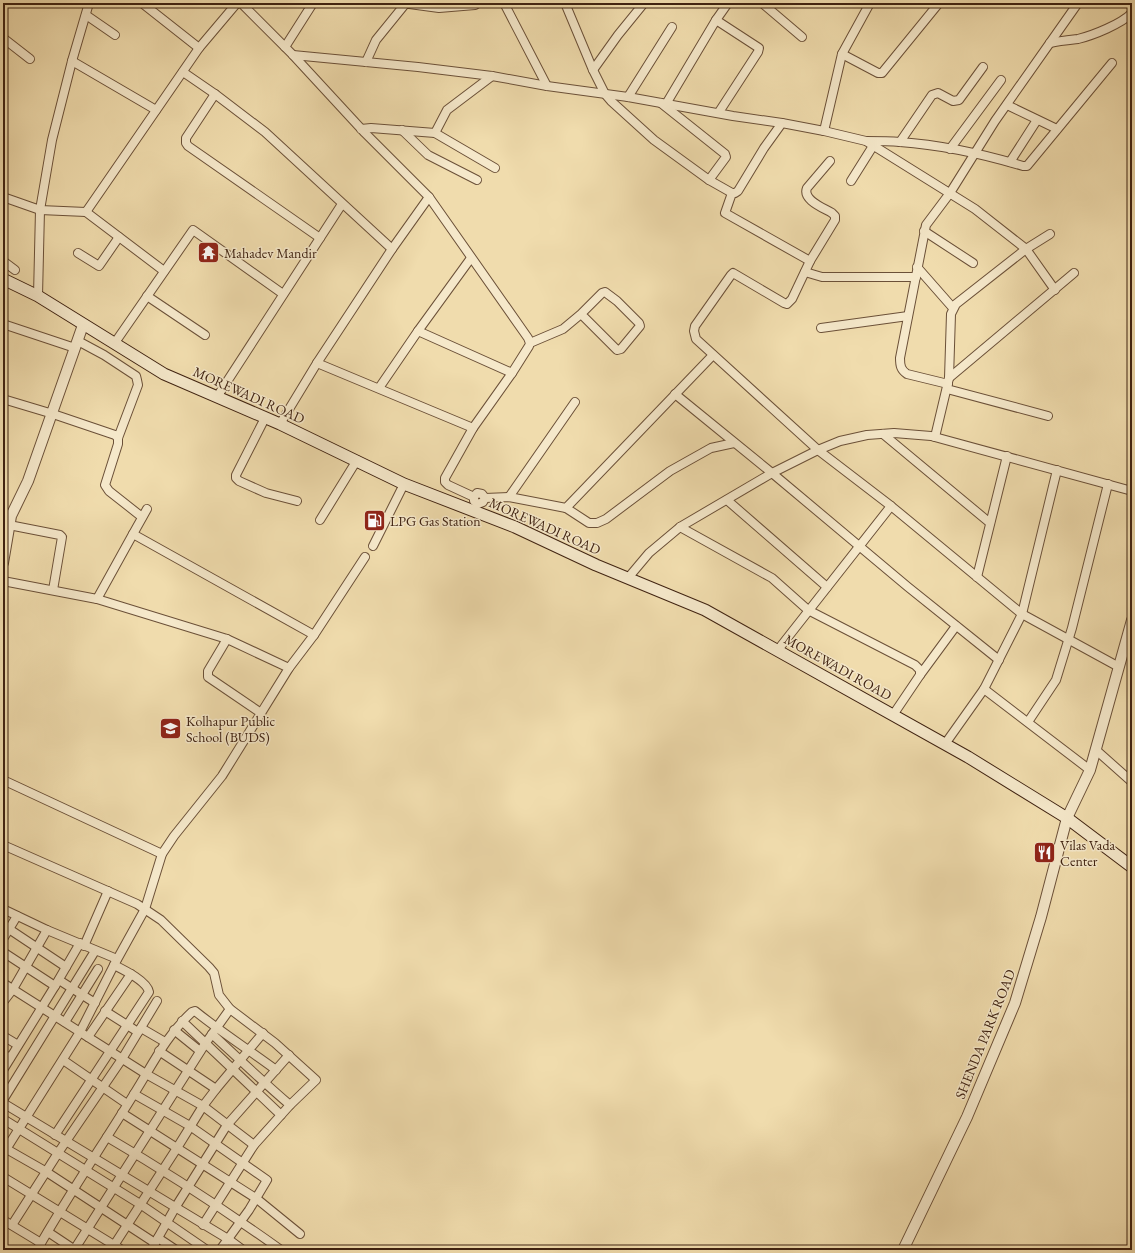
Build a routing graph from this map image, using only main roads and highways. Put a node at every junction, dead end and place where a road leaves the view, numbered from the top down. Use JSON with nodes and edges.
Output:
{"nodes":[{"id":1,"x":3,"y":279,"type":"edge"},
{"id":2,"x":1132,"y":864,"type":"edge"}],
"edges":[{"from":1,"to":2,"type":"main road","name":"MOREWADI ROAD"}]}
